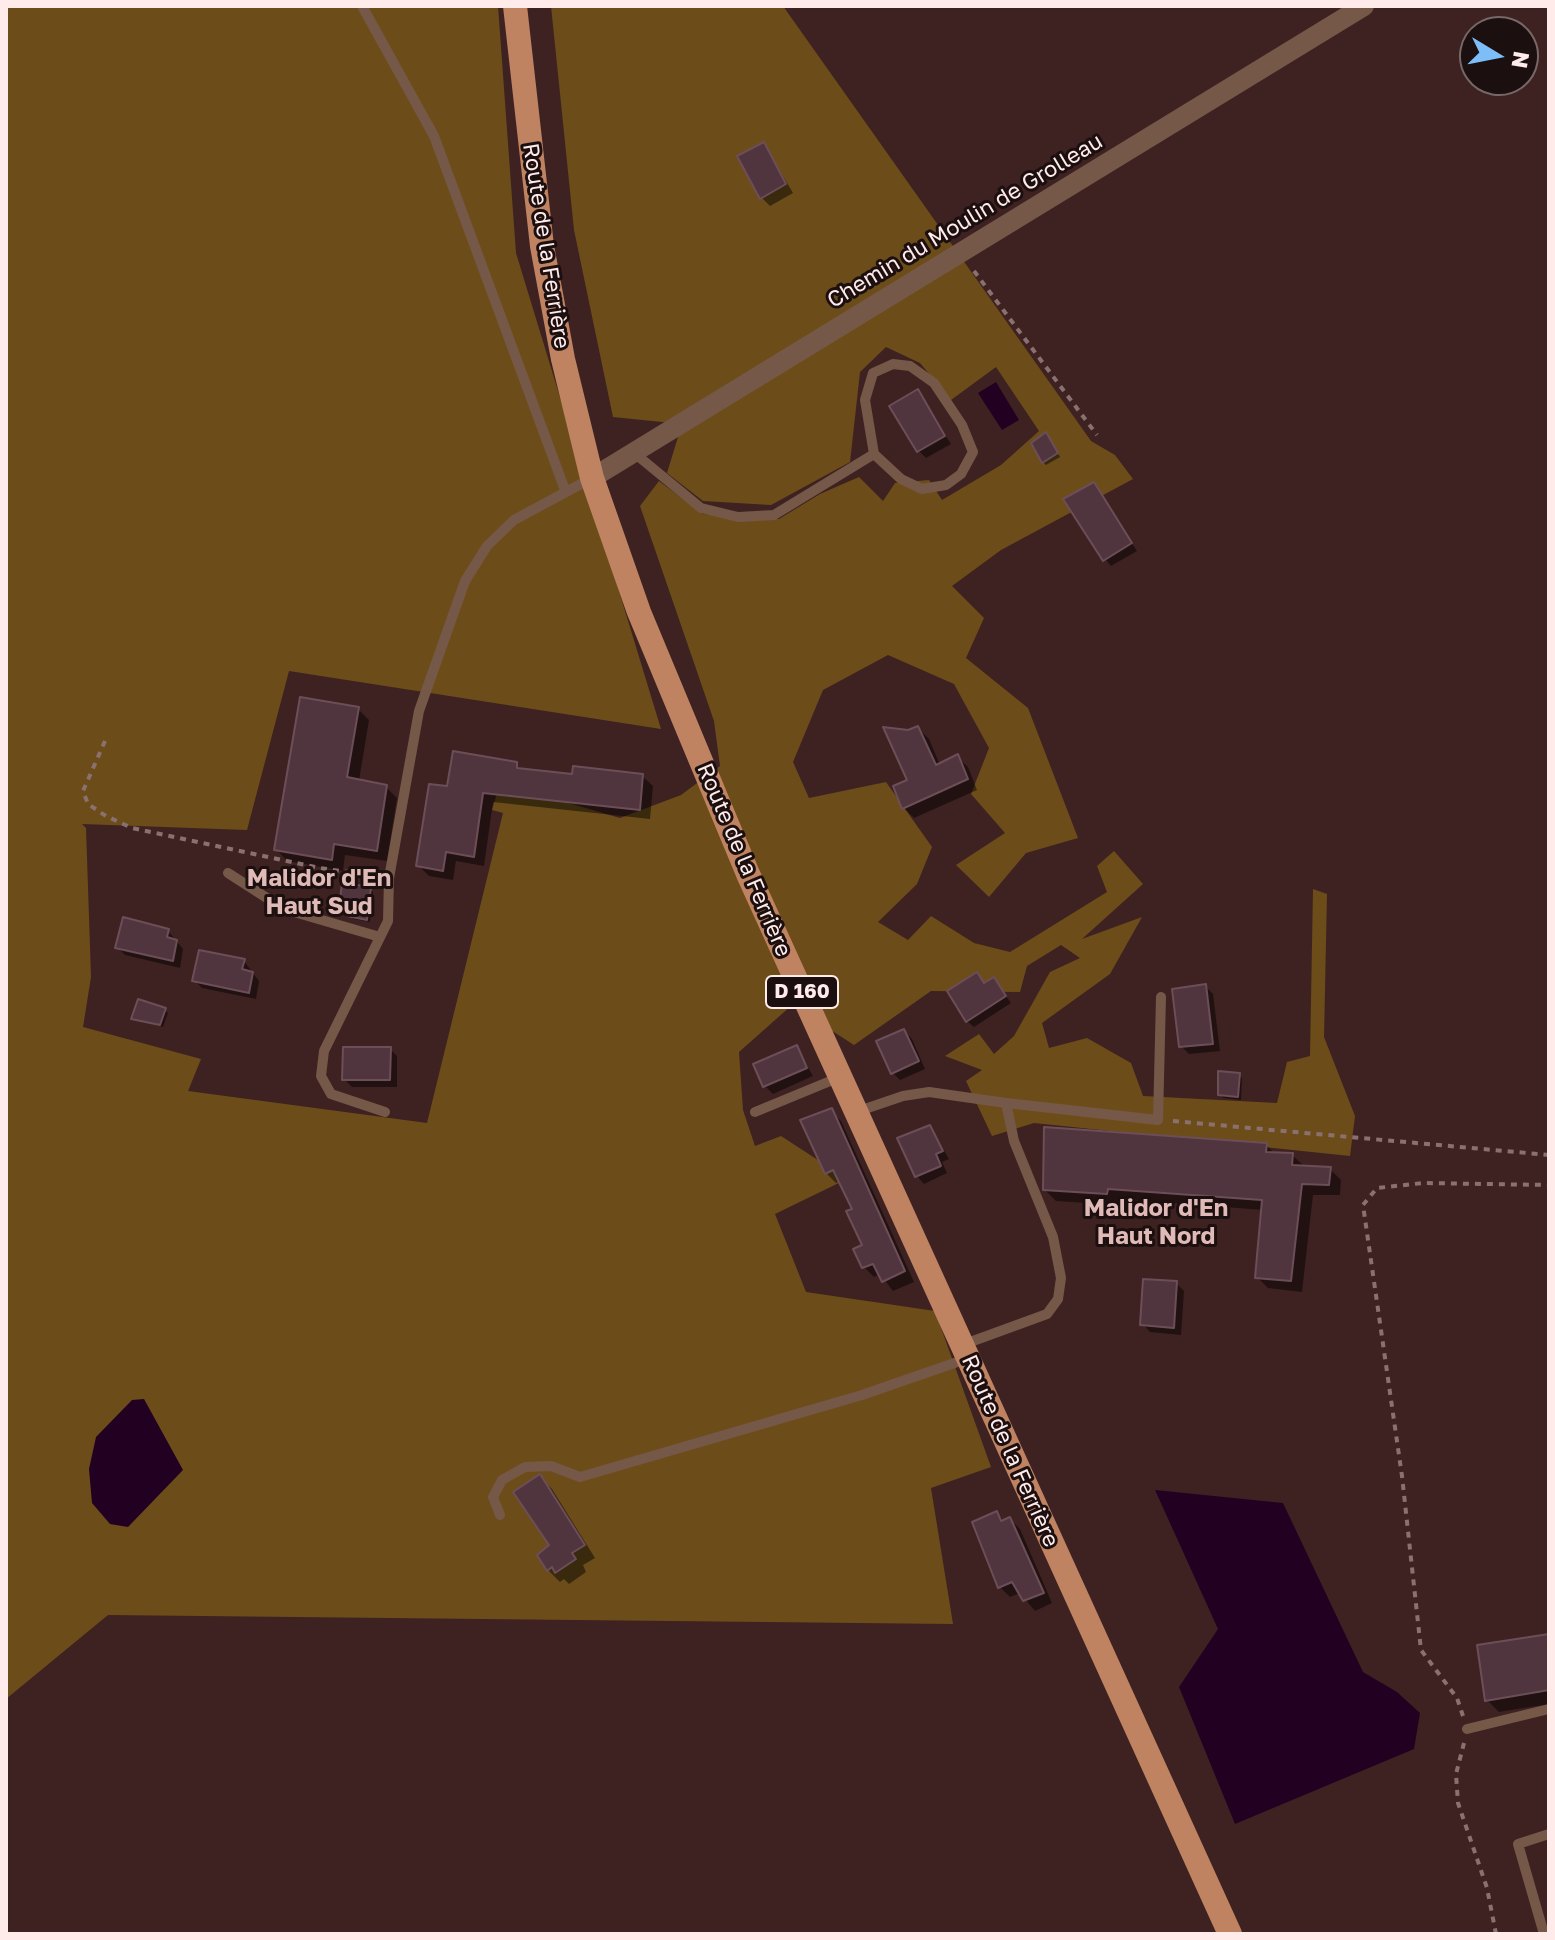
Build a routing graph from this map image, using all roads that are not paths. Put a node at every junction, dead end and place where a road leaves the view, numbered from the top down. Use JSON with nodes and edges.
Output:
{"nodes":[{"id":1,"x":362,"y":6,"type":"edge"},
{"id":2,"x":515,"y":6,"type":"edge"},
{"id":3,"x":1364,"y":6,"type":"edge"},
{"id":4,"x":633,"y":452,"type":"junction"},
{"id":5,"x":874,"y":454,"type":"junction"},
{"id":6,"x":592,"y":478,"type":"junction"},
{"id":7,"x":565,"y":490,"type":"junction"},
{"id":8,"x":228,"y":873,"type":"dead end"},
{"id":9,"x":380,"y":937,"type":"junction"},
{"id":10,"x":1161,"y":997,"type":"dead end"},
{"id":11,"x":840,"y":1077,"type":"junction"},
{"id":12,"x":1006,"y":1103,"type":"junction"},
{"id":13,"x":385,"y":1112,"type":"dead end"},
{"id":14,"x":755,"y":1112,"type":"dead end"},
{"id":15,"x":856,"y":1112,"type":"junction"},
{"id":16,"x":965,"y":1351,"type":"junction"},
{"id":17,"x":500,"y":1515,"type":"dead end"},
{"id":18,"x":1549,"y":1709,"type":"edge"},
{"id":19,"x":1467,"y":1729,"type":"road end"},
{"id":20,"x":1549,"y":1834,"type":"edge"},
{"id":21,"x":1230,"y":1934,"type":"edge"},
{"id":22,"x":1544,"y":1934,"type":"edge"}],
"edges":[{"from":1,"to":7,"type":"lane"},
{"from":2,"to":6,"type":"main road","name":"Route de la Ferrière","number":"D 160"},
{"from":3,"to":4,"type":"street","name":"Chemin du Moulin de Grolleau"},
{"from":4,"to":5,"type":"lane"},
{"from":4,"to":6,"type":"street","name":"Chemin du Moulin de Grolleau"},
{"from":5,"to":5,"type":"lane"},
{"from":6,"to":7,"type":"lane"},
{"from":6,"to":11,"type":"main road","name":"Route de la Ferrière","number":"D 160"},
{"from":7,"to":9,"type":"lane"},
{"from":8,"to":9,"type":"lane"},
{"from":9,"to":13,"type":"lane"},
{"from":10,"to":12,"type":"lane"},
{"from":11,"to":14,"type":"lane"},
{"from":11,"to":15,"type":"main road","name":"Route de la Ferrière","number":"D 160"},
{"from":12,"to":15,"type":"lane"},
{"from":12,"to":16,"type":"lane"},
{"from":15,"to":16,"type":"main road","name":"Route de la Ferrière","number":"D 160"},
{"from":16,"to":17,"type":"lane"},
{"from":16,"to":21,"type":"main road","name":"Route de la Ferrière","number":"D 160"},
{"from":18,"to":19,"type":"lane"},
{"from":20,"to":22,"type":"lane"}]}
